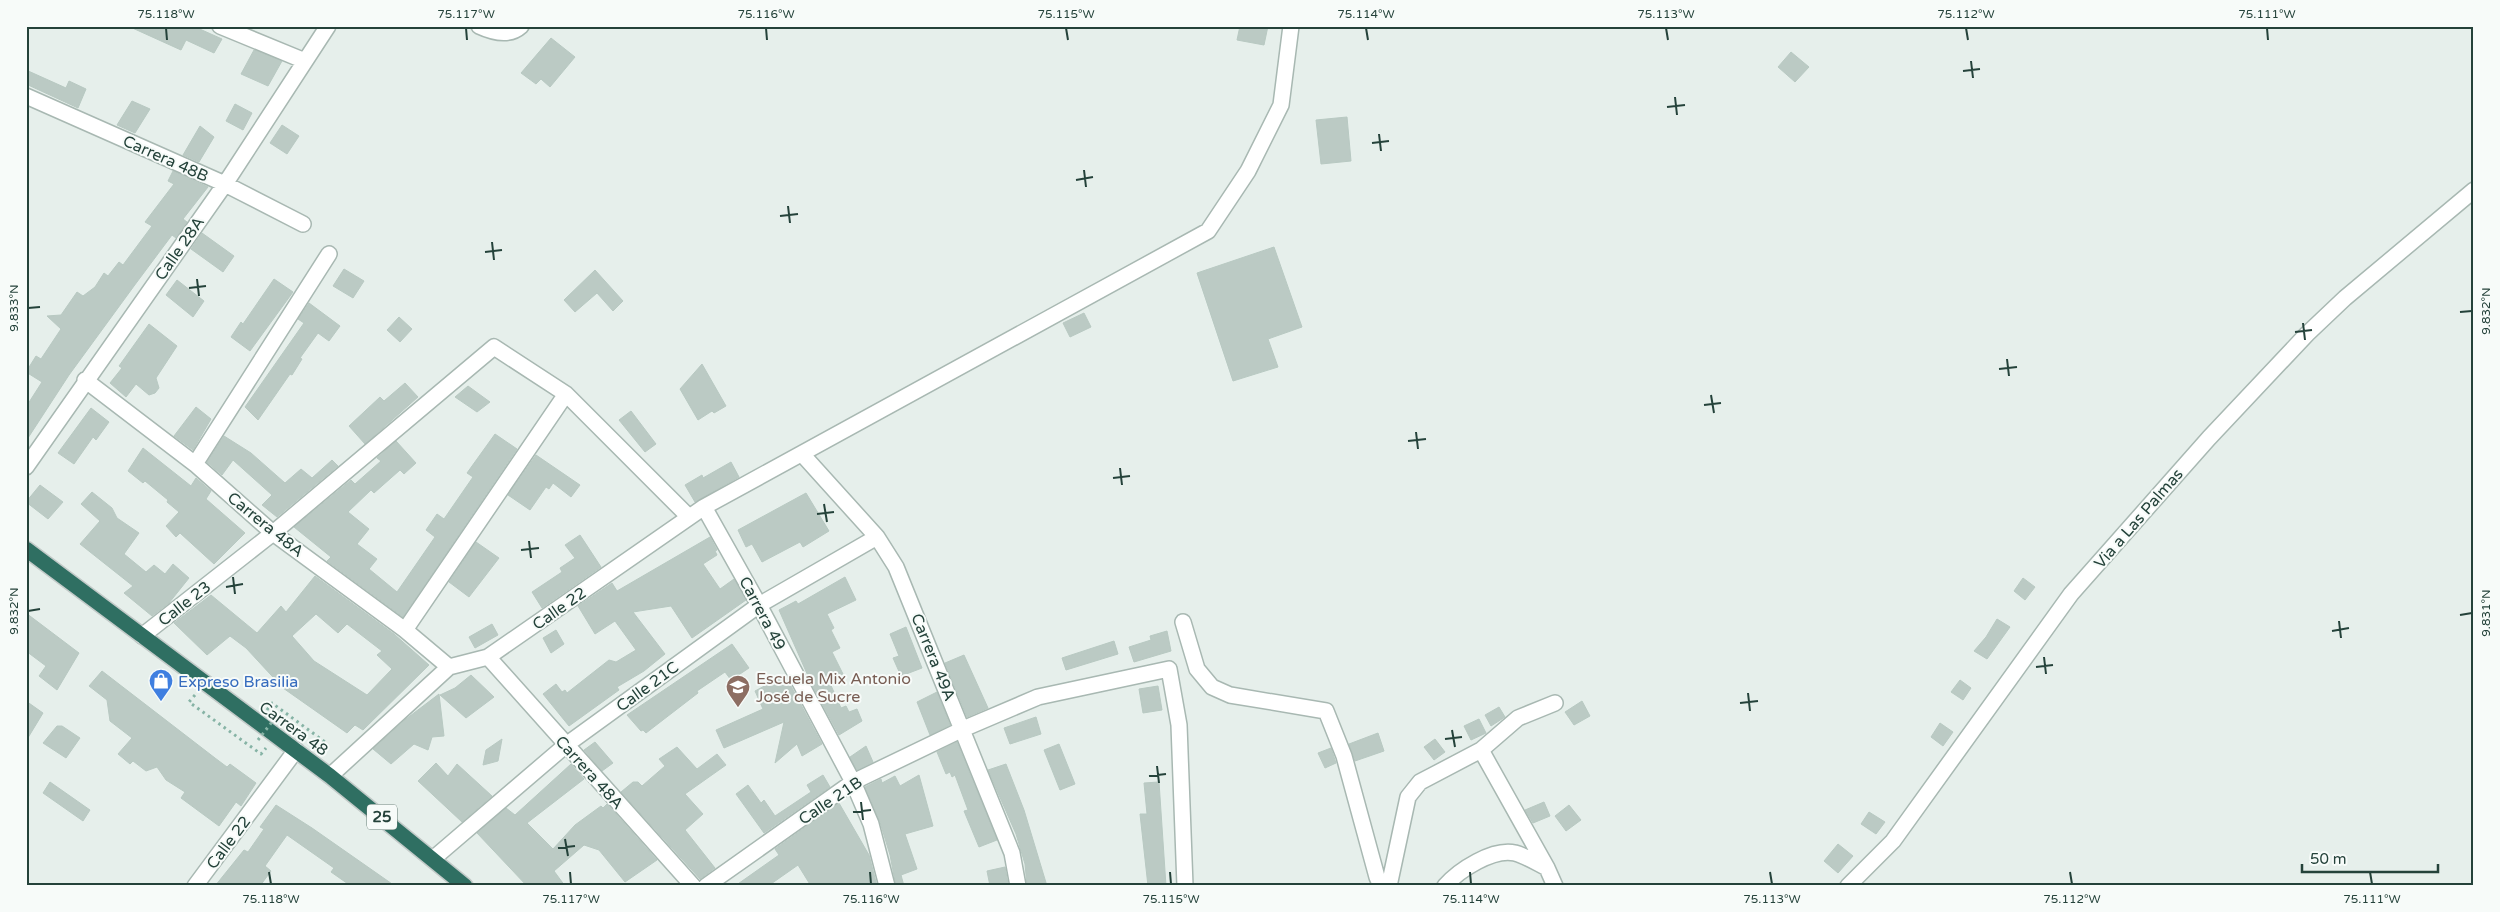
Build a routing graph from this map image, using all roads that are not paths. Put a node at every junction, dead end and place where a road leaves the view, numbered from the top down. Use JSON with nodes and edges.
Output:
{"nodes":[{"id":1,"x":220,"y":26,"type":"edge"},
{"id":2,"x":328,"y":26,"type":"edge"},
{"id":3,"x":479,"y":26,"type":"edge"},
{"id":4,"x":521,"y":26,"type":"edge"},
{"id":5,"x":1291,"y":26,"type":"edge"},
{"id":6,"x":305,"y":61,"type":"junction"},
{"id":7,"x":26,"y":96,"type":"edge"},
{"id":8,"x":225,"y":184,"type":"junction"},
{"id":9,"x":2474,"y":190,"type":"edge"},
{"id":10,"x":303,"y":224,"type":"dead end"},
{"id":11,"x":329,"y":254,"type":"dead end"},
{"id":12,"x":85,"y":380,"type":"junction"},
{"id":13,"x":566,"y":394,"type":"junction"},
{"id":14,"x":802,"y":454,"type":"junction"},
{"id":15,"x":195,"y":464,"type":"junction"},
{"id":16,"x":26,"y":466,"type":"edge"},
{"id":17,"x":704,"y":507,"type":"junction"},
{"id":18,"x":689,"y":517,"type":"junction"},
{"id":19,"x":273,"y":533,"type":"junction"},
{"id":20,"x":877,"y":538,"type":"junction"},
{"id":21,"x":26,"y":549,"type":"edge"},
{"id":22,"x":760,"y":605,"type":"junction"},
{"id":23,"x":1183,"y":622,"type":"dead end"},
{"id":24,"x":405,"y":630,"type":"junction"},
{"id":25,"x":142,"y":636,"type":"junction"},
{"id":26,"x":488,"y":657,"type":"junction"},
{"id":27,"x":449,"y":666,"type":"junction"},
{"id":28,"x":1555,"y":704,"type":"dead end"},
{"id":29,"x":963,"y":729,"type":"junction"},
{"id":30,"x":566,"y":745,"type":"junction"},
{"id":31,"x":296,"y":750,"type":"junction"},
{"id":32,"x":1481,"y":750,"type":"junction"},
{"id":33,"x":330,"y":776,"type":"junction"},
{"id":34,"x":853,"y":782,"type":"junction"},
{"id":35,"x":434,"y":858,"type":"junction"},
{"id":36,"x":1547,"y":868,"type":"junction"},
{"id":37,"x":195,"y":886,"type":"edge"},
{"id":38,"x":466,"y":886,"type":"edge"},
{"id":39,"x":693,"y":886,"type":"edge"},
{"id":40,"x":706,"y":886,"type":"edge"},
{"id":41,"x":887,"y":886,"type":"edge"},
{"id":42,"x":1018,"y":886,"type":"edge"},
{"id":43,"x":1185,"y":886,"type":"edge"},
{"id":44,"x":1381,"y":886,"type":"edge"},
{"id":45,"x":1389,"y":886,"type":"edge"},
{"id":46,"x":1445,"y":886,"type":"edge"},
{"id":47,"x":1555,"y":886,"type":"edge"},
{"id":48,"x":1848,"y":886,"type":"edge"}],
"edges":[{"from":1,"to":6,"type":"street"},
{"from":2,"to":6,"type":"street","name":"Calle 28A"},
{"from":3,"to":4,"type":"street"},
{"from":5,"to":14,"type":"street","name":"Calle 22"},
{"from":6,"to":8,"type":"street","name":"Calle 28A"},
{"from":7,"to":8,"type":"street","name":"Carrera 48B"},
{"from":8,"to":10,"type":"street","name":"Carrera 48B"},
{"from":8,"to":12,"type":"street","name":"Calle 28A"},
{"from":9,"to":48,"type":"street","name":"Via a Las Palmas"},
{"from":11,"to":15,"type":"street"},
{"from":12,"to":15,"type":"street","name":"Carrera 48A"},
{"from":12,"to":16,"type":"street","name":"Calle 28A"},
{"from":13,"to":18,"type":"street"},
{"from":13,"to":19,"type":"street","name":"Calle 23"},
{"from":13,"to":24,"type":"street"},
{"from":14,"to":17,"type":"street","name":"Calle 22"},
{"from":14,"to":20,"type":"street","name":"Carrera 49A"},
{"from":15,"to":19,"type":"street","name":"Carrera 48A"},
{"from":17,"to":18,"type":"street","name":"Calle 22"},
{"from":17,"to":22,"type":"street","name":"Carrera 49"},
{"from":18,"to":26,"type":"street","name":"Calle 22"},
{"from":19,"to":24,"type":"street","name":"Carrera 48A"},
{"from":19,"to":25,"type":"street","name":"Calle 23"},
{"from":20,"to":22,"type":"street","name":"Calle 21C"},
{"from":20,"to":29,"type":"street","name":"Carrera 49A"},
{"from":21,"to":25,"type":"highway","name":"Carrera 48","number":"25"},
{"from":22,"to":30,"type":"street","name":"Calle 21C"},
{"from":22,"to":34,"type":"street","name":"Carrera 49"},
{"from":23,"to":44,"type":"street"},
{"from":24,"to":27,"type":"street","name":"Carrera 48A"},
{"from":25,"to":31,"type":"highway","name":"Carrera 48","number":"25"},
{"from":26,"to":27,"type":"street","name":"Calle 22"},
{"from":26,"to":30,"type":"street","name":"Carrera 48A"},
{"from":27,"to":33,"type":"street","name":"Calle 22"},
{"from":28,"to":32,"type":"street"},
{"from":29,"to":34,"type":"street","name":"Calle 21B"},
{"from":29,"to":42,"type":"street","name":"Carrera 49A"},
{"from":29,"to":43,"type":"street","name":"Calle 21B"},
{"from":30,"to":35,"type":"street","name":"Calle 21C"},
{"from":30,"to":39,"type":"street","name":"Carrera 48A"},
{"from":31,"to":33,"type":"highway","name":"Carrera 48","number":"25"},
{"from":31,"to":37,"type":"street","name":"Calle 22"},
{"from":32,"to":36,"type":"street"},
{"from":32,"to":45,"type":"street"},
{"from":33,"to":35,"type":"highway","name":"Carrera 48","number":"25"},
{"from":34,"to":40,"type":"street","name":"Calle 21B"},
{"from":34,"to":41,"type":"street","name":"Carrera 49"},
{"from":35,"to":38,"type":"highway","name":"Carrera 48","number":"25"},
{"from":36,"to":46,"type":"street"},
{"from":36,"to":47,"type":"street"}]}
